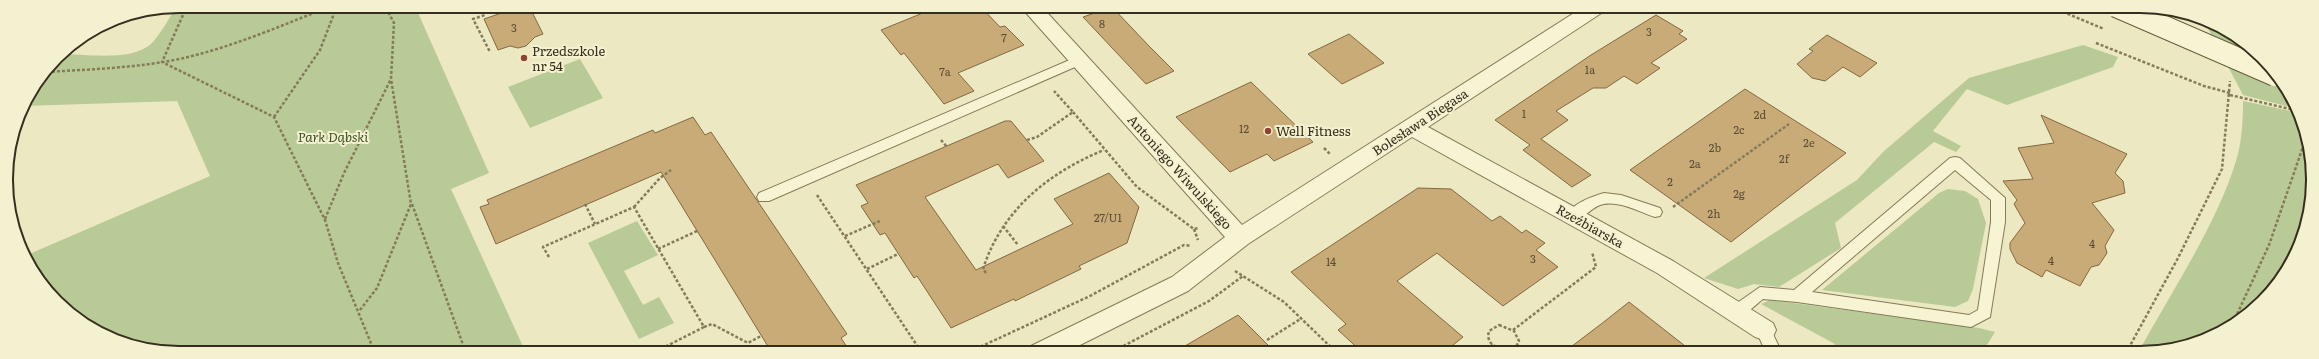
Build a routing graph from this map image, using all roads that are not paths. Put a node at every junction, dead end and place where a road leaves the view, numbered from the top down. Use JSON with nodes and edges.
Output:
{"nodes":[{"id":1,"x":1036,"y":13,"type":"edge"},
{"id":2,"x":1578,"y":13,"type":"edge"},
{"id":3,"x":2132,"y":13,"type":"edge"},
{"id":4,"x":1079,"y":60,"type":"junction"},
{"id":5,"x":2266,"y":71,"type":"edge"},
{"id":6,"x":1413,"y":128,"type":"junction"},
{"id":7,"x":764,"y":197,"type":"dead end"},
{"id":8,"x":1656,"y":212,"type":"dead end"},
{"id":9,"x":1573,"y":216,"type":"junction"},
{"id":10,"x":1240,"y":238,"type":"junction"},
{"id":11,"x":1797,"y":296,"type":"junction"},
{"id":12,"x":1735,"y":312,"type":"junction"},
{"id":13,"x":1764,"y":330,"type":"joint"},
{"id":14,"x":1054,"y":346,"type":"edge"},
{"id":15,"x":1771,"y":346,"type":"edge"}],
"edges":[{"from":1,"to":4,"type":"street","name":"Antoniego Wiwulskiego"},
{"from":2,"to":6,"type":"street","name":"Bolesława Biegasa"},
{"from":3,"to":5,"type":"street","bridge":true},
{"from":4,"to":7,"type":"lane"},
{"from":4,"to":10,"type":"street","name":"Antoniego Wiwulskiego"},
{"from":6,"to":9,"type":"street","name":"Rzeźbiarska"},
{"from":6,"to":10,"type":"street","name":"Bolesława Biegasa"},
{"from":8,"to":9,"type":"lane"},
{"from":9,"to":12,"type":"street","name":"Rzeźbiarska"},
{"from":10,"to":14,"type":"street","name":"Antoniego Wiwulskiego"},
{"from":11,"to":11,"type":"lane"},
{"from":11,"to":12,"type":"lane"},
{"from":12,"to":13,"type":"street","name":"Rzeźbiarska"},
{"from":13,"to":15,"type":"lane"}]}
